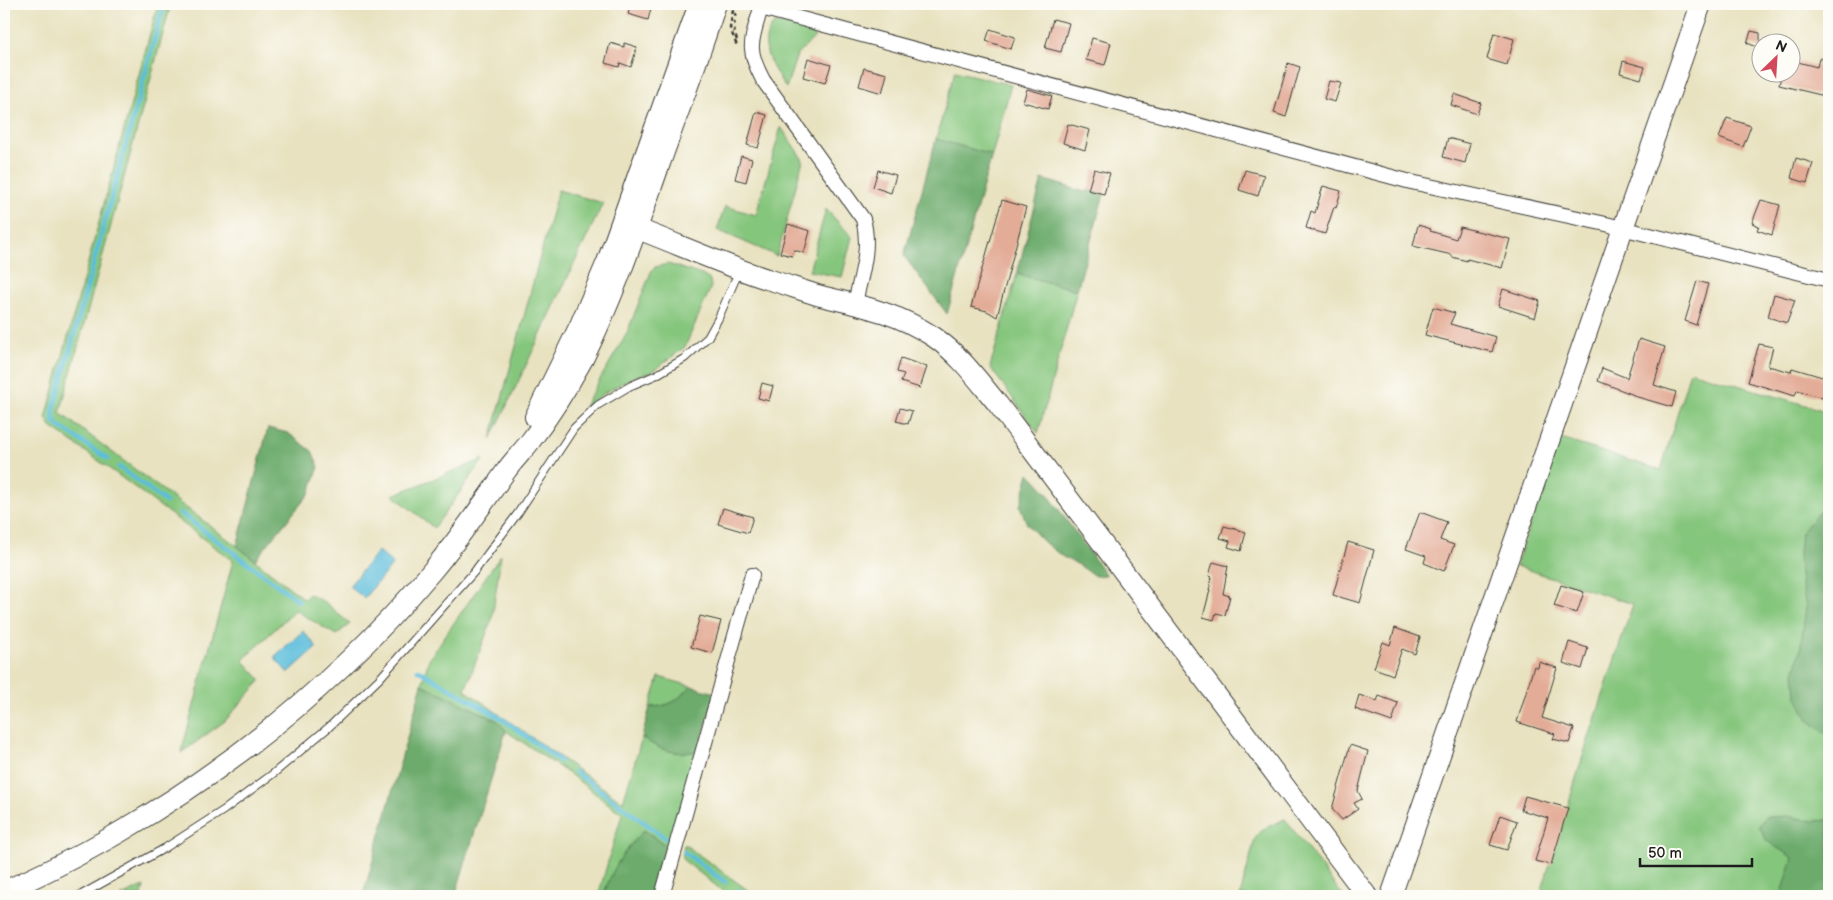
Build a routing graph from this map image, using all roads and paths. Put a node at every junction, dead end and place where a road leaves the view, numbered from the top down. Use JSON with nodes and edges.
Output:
{"nodes":[{"id":1,"x":699,"y":4,"type":"edge"},
{"id":2,"x":1701,"y":4,"type":"edge"},
{"id":3,"x":724,"y":5,"type":"edge"},
{"id":4,"x":751,"y":52,"type":"junction"},
{"id":5,"x":630,"y":226,"type":"junction"},
{"id":6,"x":1622,"y":229,"type":"junction"},
{"id":7,"x":739,"y":269,"type":"junction"},
{"id":8,"x":1829,"y":280,"type":"edge"},
{"id":9,"x":855,"y":303,"type":"junction"},
{"id":10,"x":752,"y":575,"type":"dead end"},
{"id":11,"x":4,"y":891,"type":"edge"},
{"id":12,"x":79,"y":896,"type":"edge"},
{"id":13,"x":662,"y":896,"type":"edge"},
{"id":14,"x":1367,"y":896,"type":"edge"},
{"id":15,"x":1391,"y":896,"type":"edge"}],
"edges":[{"from":1,"to":5,"type":"street"},
{"from":2,"to":6,"type":"street"},
{"from":3,"to":4,"type":"path"},
{"from":3,"to":5,"type":"street"},
{"from":4,"to":6,"type":"street"},
{"from":4,"to":9,"type":"street"},
{"from":5,"to":7,"type":"street"},
{"from":5,"to":11,"type":"street"},
{"from":6,"to":8,"type":"street"},
{"from":6,"to":15,"type":"street"},
{"from":7,"to":9,"type":"street"},
{"from":7,"to":12,"type":"lane"},
{"from":9,"to":14,"type":"street"},
{"from":10,"to":13,"type":"street"}]}
